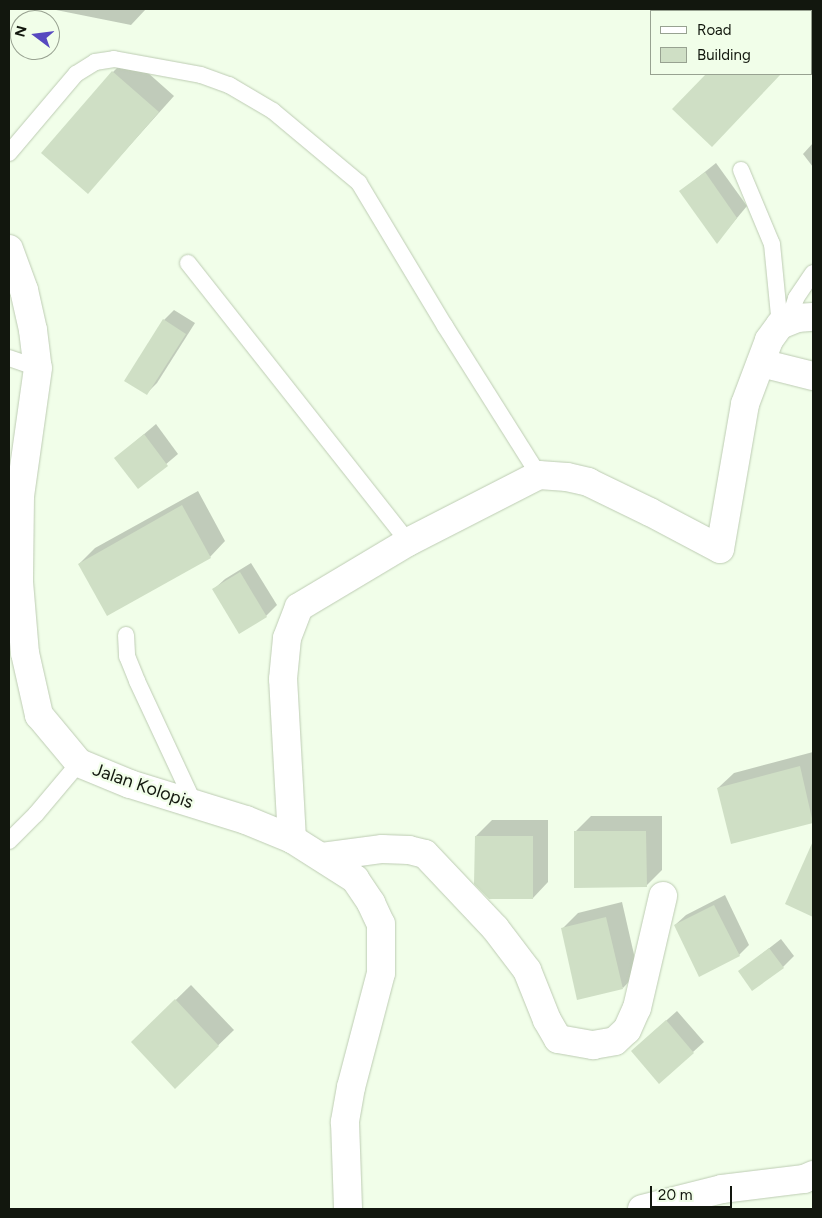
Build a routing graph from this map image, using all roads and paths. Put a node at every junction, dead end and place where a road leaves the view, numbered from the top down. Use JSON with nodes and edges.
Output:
{"nodes":[{"id":1,"x":9,"y":153,"type":"edge"},
{"id":2,"x":740,"y":170,"type":"dead end"},
{"id":3,"x":9,"y":248,"type":"edge"},
{"id":4,"x":188,"y":263,"type":"dead end"},
{"id":5,"x":813,"y":273,"type":"edge"},
{"id":6,"x":794,"y":322,"type":"edge"},
{"id":7,"x":9,"y":358,"type":"edge"},
{"id":8,"x":761,"y":364,"type":"junction"},
{"id":9,"x":38,"y":368,"type":"junction"},
{"id":10,"x":813,"y":376,"type":"edge"},
{"id":11,"x":539,"y":476,"type":"junction"},
{"id":12,"x":408,"y":542,"type":"junction"},
{"id":13,"x":126,"y":635,"type":"dead end"},
{"id":14,"x":79,"y":764,"type":"junction"},
{"id":15,"x":194,"y":803,"type":"junction"},
{"id":16,"x":292,"y":839,"type":"junction"},
{"id":17,"x":9,"y":841,"type":"edge"},
{"id":18,"x":322,"y":857,"type":"junction"},
{"id":19,"x":664,"y":896,"type":"dead end"},
{"id":20,"x":813,"y":1176,"type":"edge"},
{"id":21,"x":348,"y":1209,"type":"edge"},
{"id":22,"x":642,"y":1209,"type":"edge"}],
"edges":[{"from":1,"to":11,"type":"lane"},
{"from":2,"to":6,"type":"lane"},
{"from":3,"to":9,"type":"street","name":"Jalan Kolopis"},
{"from":4,"to":12,"type":"lane"},
{"from":5,"to":6,"type":"lane"},
{"from":6,"to":8,"type":"street"},
{"from":7,"to":9,"type":"lane"},
{"from":8,"to":10,"type":"street"},
{"from":8,"to":11,"type":"street"},
{"from":9,"to":14,"type":"street","name":"Jalan Kolopis"},
{"from":11,"to":12,"type":"street"},
{"from":12,"to":16,"type":"street"},
{"from":13,"to":15,"type":"lane"},
{"from":14,"to":15,"type":"street","name":"Jalan Kolopis"},
{"from":14,"to":17,"type":"lane"},
{"from":15,"to":16,"type":"street","name":"Jalan Kolopis"},
{"from":16,"to":18,"type":"street","name":"Jalan Kolopis"},
{"from":18,"to":19,"type":"street"},
{"from":18,"to":21,"type":"street","name":"Jalan Kolopis"},
{"from":20,"to":22,"type":"street"}]}
